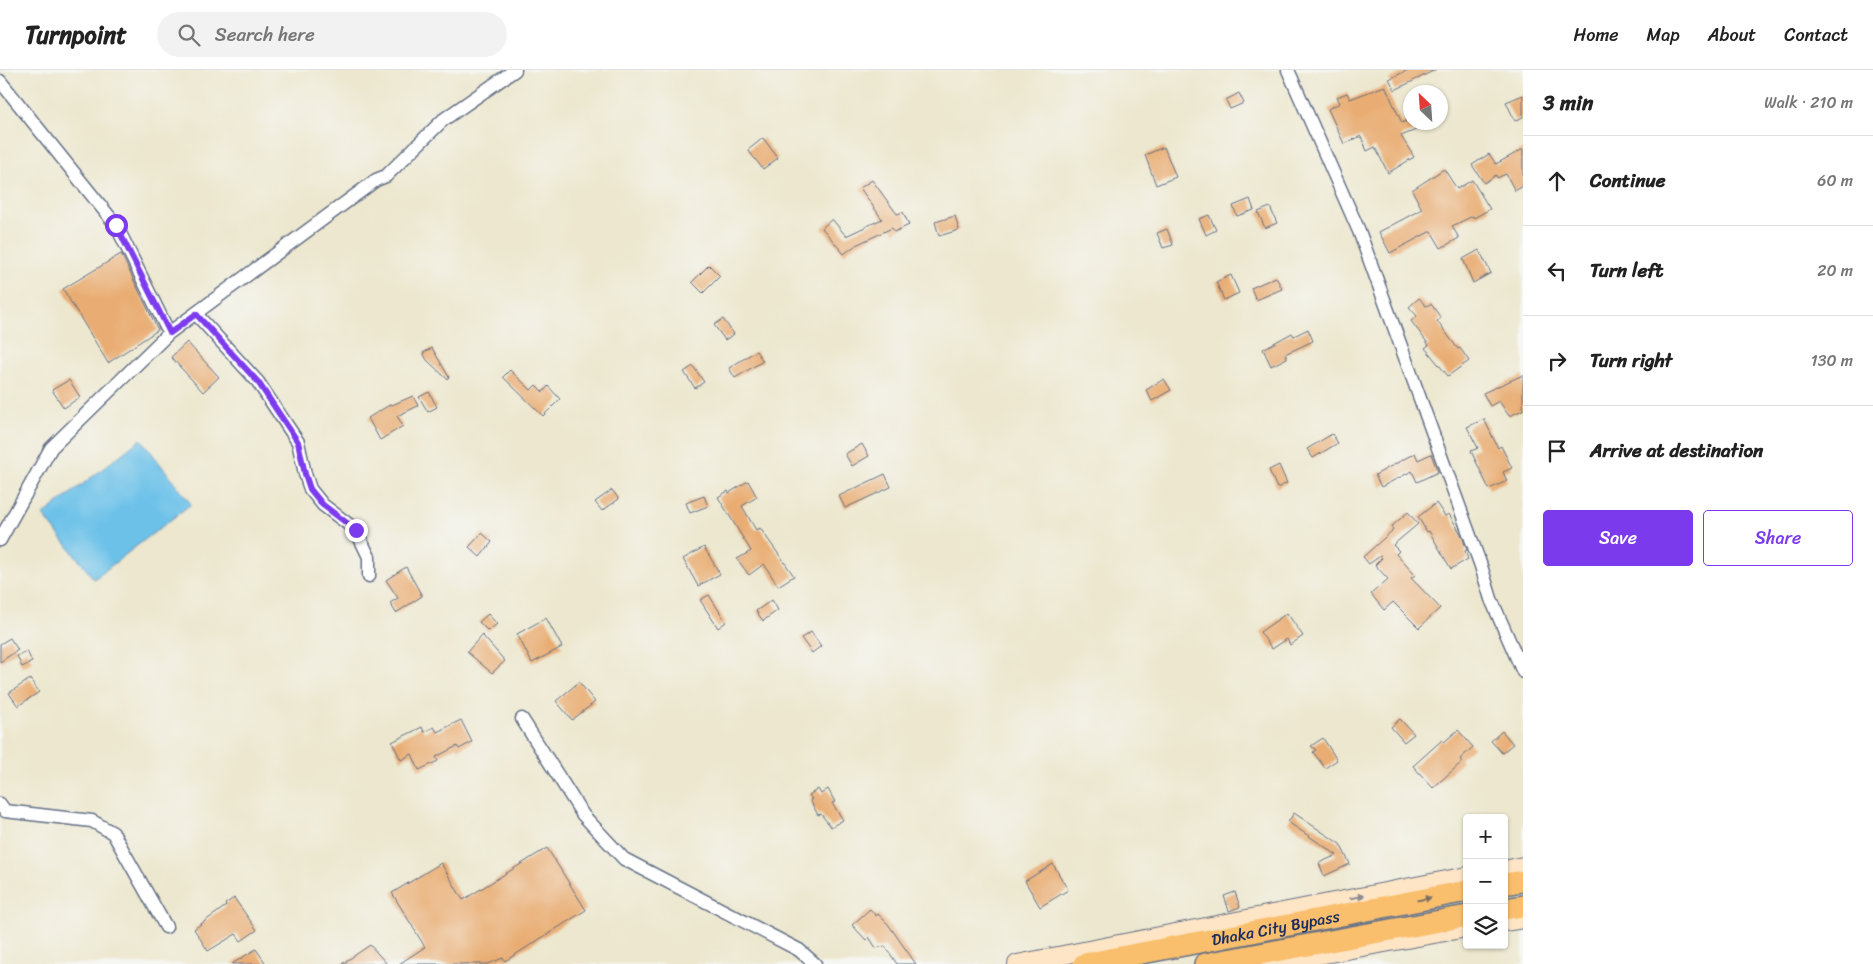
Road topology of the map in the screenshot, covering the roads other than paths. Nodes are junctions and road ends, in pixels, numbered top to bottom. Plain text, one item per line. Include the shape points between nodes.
1 (515, 70) edge
2 (1288, 70) edge
3 (0, 81) edge
4 (196, 314) junction
5 (170, 333) junction
6 (0, 540) edge
7 (369, 576) dead end
8 (1523, 672) edge
9 (522, 719) dead end
10 (0, 804) edge
11 (1523, 866) edge
12 (1508, 869) edge
13 (1463, 877) edge
14 (1523, 880) edge
15 (1508, 883) edge
16 (1463, 892) edge
17 (1523, 906) edge
18 (1508, 908) edge
19 (1463, 917) edge
20 (1523, 918) edge
21 (1508, 921) edge
22 (166, 928) dead end
23 (1463, 929) edge
24 (815, 964) edge
25 (1017, 964) edge
26 (1084, 964) edge
27 (1205, 964) edge
28 (1269, 964) edge

1 - 4 street via 443,120 386,176 376,180
2 - 8 street via 1359,231 1491,599
3 - 5 street via 116,225
4 - 5 street
4 - 7 street via 258,382 294,435 310,489 323,505 356,530 369,557
5 - 6 street via 50,448
9 - 24 street via 584,815 624,859 799,950
10 - 22 street via 5,812 92,821 113,833
11 - 12 main road
25 -> 13 main road
14 - 15 highway
26 -> 16 highway, Dhaka City Bypass
17 - 18 highway
19 - 27 highway, Dhaka City Bypass
20 - 21 main road
23 - 28 main road

